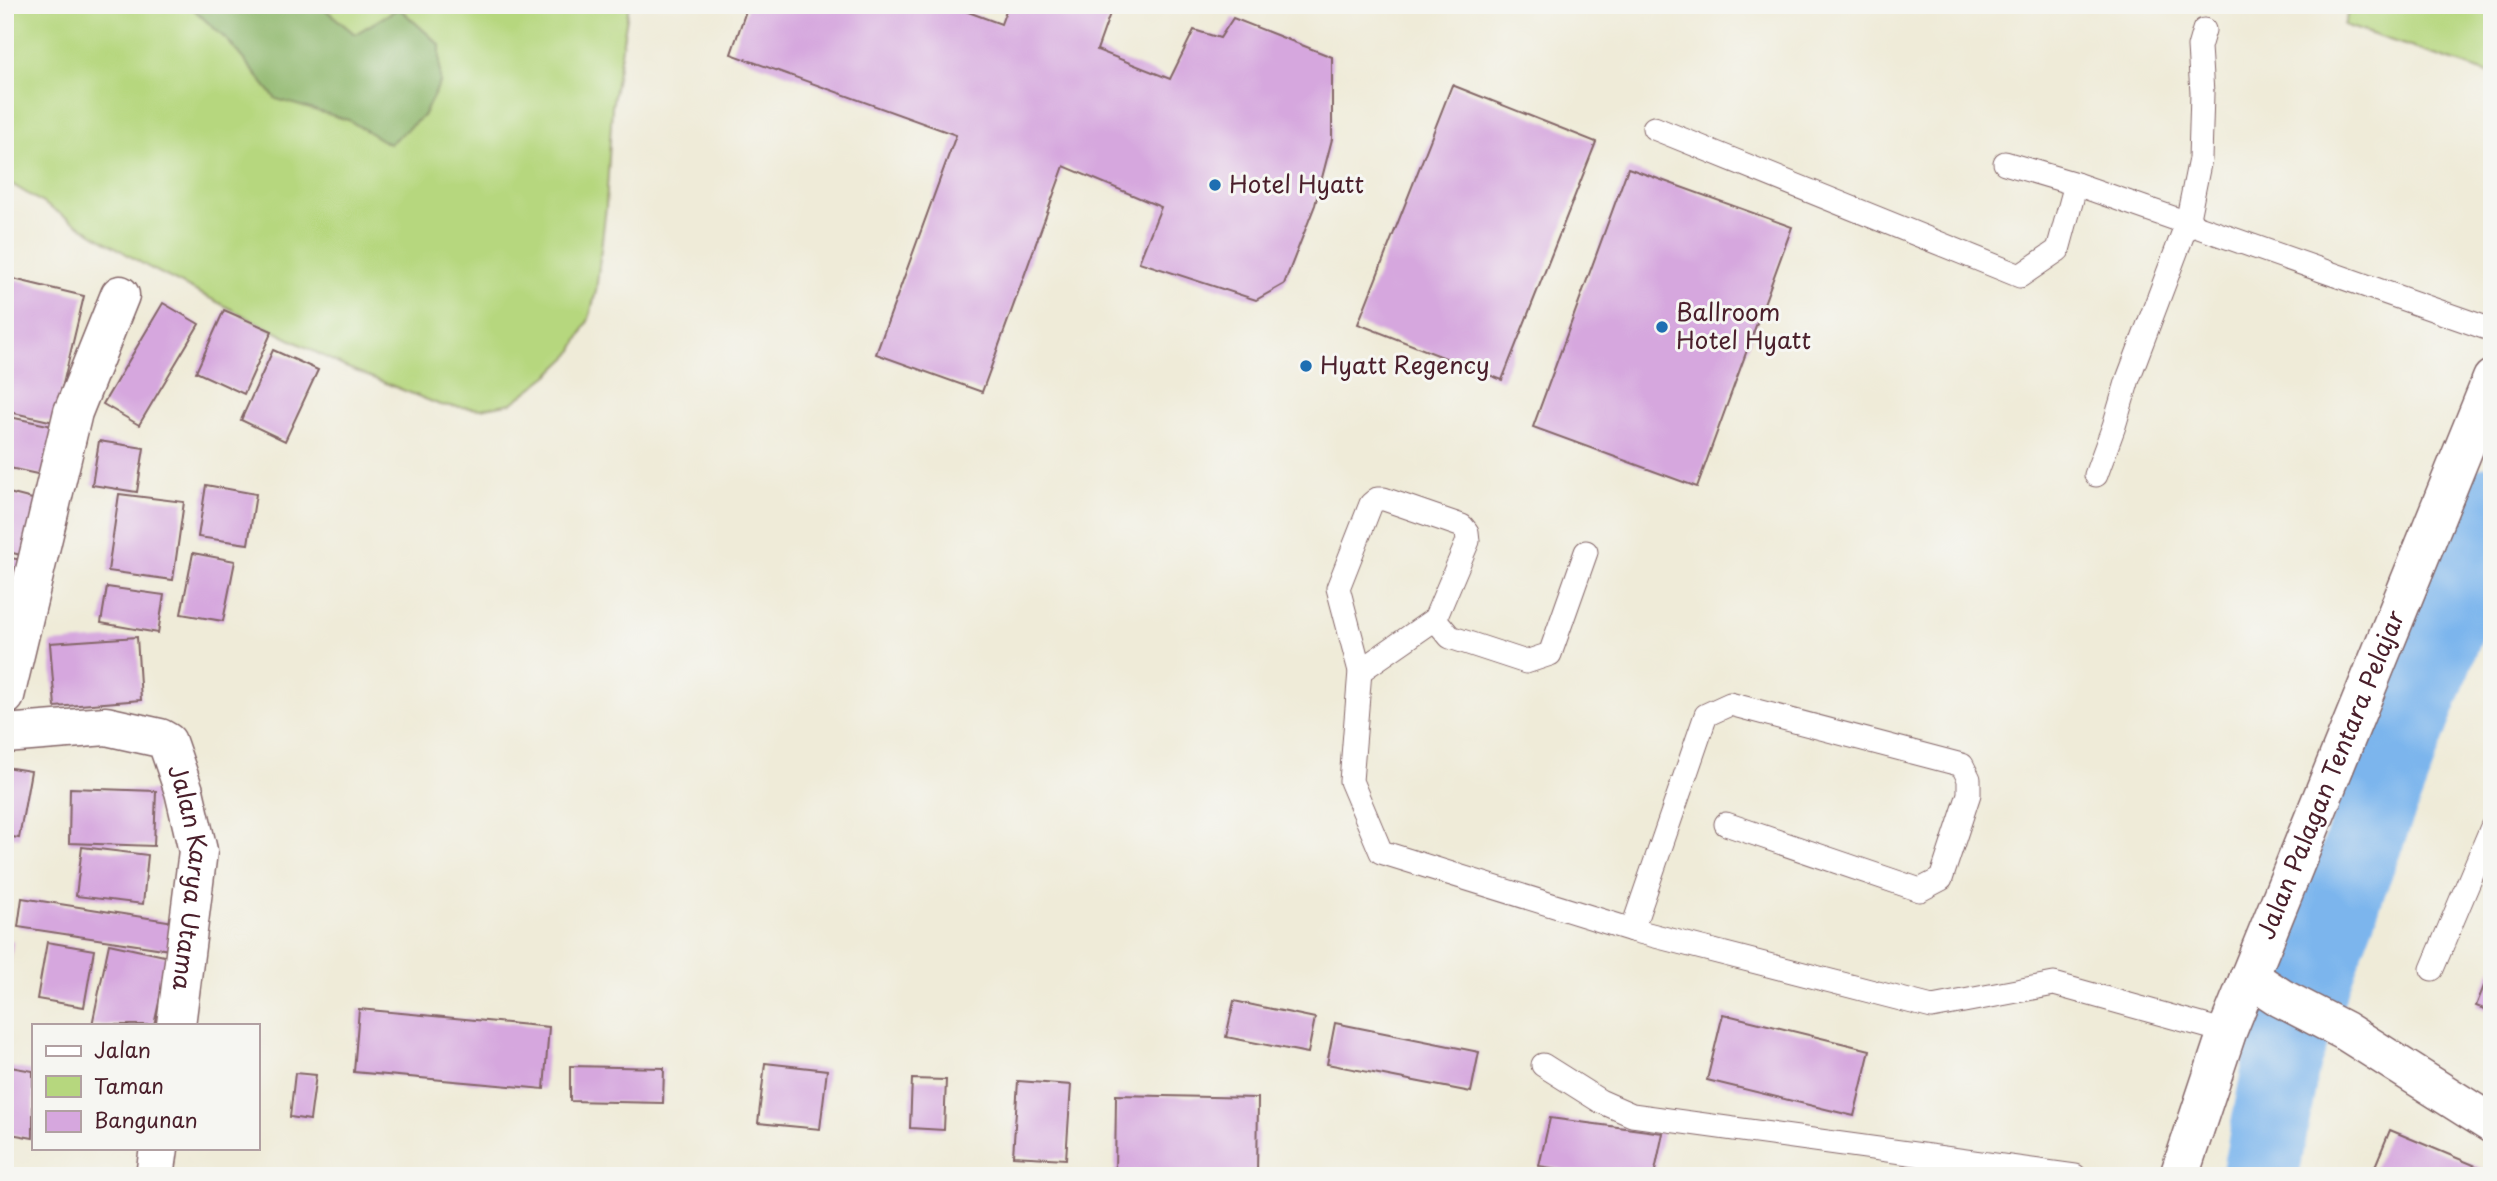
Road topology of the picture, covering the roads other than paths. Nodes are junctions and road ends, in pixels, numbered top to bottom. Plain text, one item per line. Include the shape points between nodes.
1 (2204, 30) dead end
2 (1654, 128) dead end
3 (2005, 163) dead end
4 (2076, 184) junction
5 (2188, 223) junction
6 (120, 296) dead end
7 (2492, 330) edge
8 (2492, 379) edge
9 (2096, 475) dead end
10 (1586, 552) dead end
11 (1435, 619) junction
12 (1360, 671) junction
13 (5, 696) edge
14 (5, 734) edge
15 (1726, 824) dead end
16 (2492, 827) edge
17 (1632, 930) junction
18 (2432, 969) dead end
19 (2249, 977) junction
20 (176, 1024) edge
21 (2227, 1032) junction
22 (1543, 1065) dead end
23 (2492, 1124) edge
24 (159, 1150) edge
25 (155, 1176) edge
26 (2075, 1176) edge
27 (2179, 1176) edge

1 - 5 lane via 2199,47 2200,159
2 - 4 lane via 2020,276 2058,250
3 - 4 lane
4 - 5 lane
5 - 7 lane
5 - 9 lane
6 - 13 street via 73,412
8 - 19 street, Jalan Palagan Tentara Pelajar
10 - 11 lane via 1550,654 1526,662 1450,638
11 - 12 lane
11 - 12 lane via 1468,541 1467,532 1462,526 1377,499 1371,503 1338,588
12 - 17 lane via 1351,781 1381,852
14 - 20 street, Jalan Karya Utama via 106,726 160,738 172,750 198,851
15 - 17 lane via 1920,890 1941,879 1969,794 1969,779 1962,765 1730,704 1706,715
16 - 18 lane
17 - 21 lane via 1932,1007 2054,984
19 - 21 street, Jalan Palagan Tentara Pelajar
19 - 23 street
21 - 27 street, Jalan Palagan Tentara Pelajar
22 - 26 lane via 1632,1115
24 - 25 street

